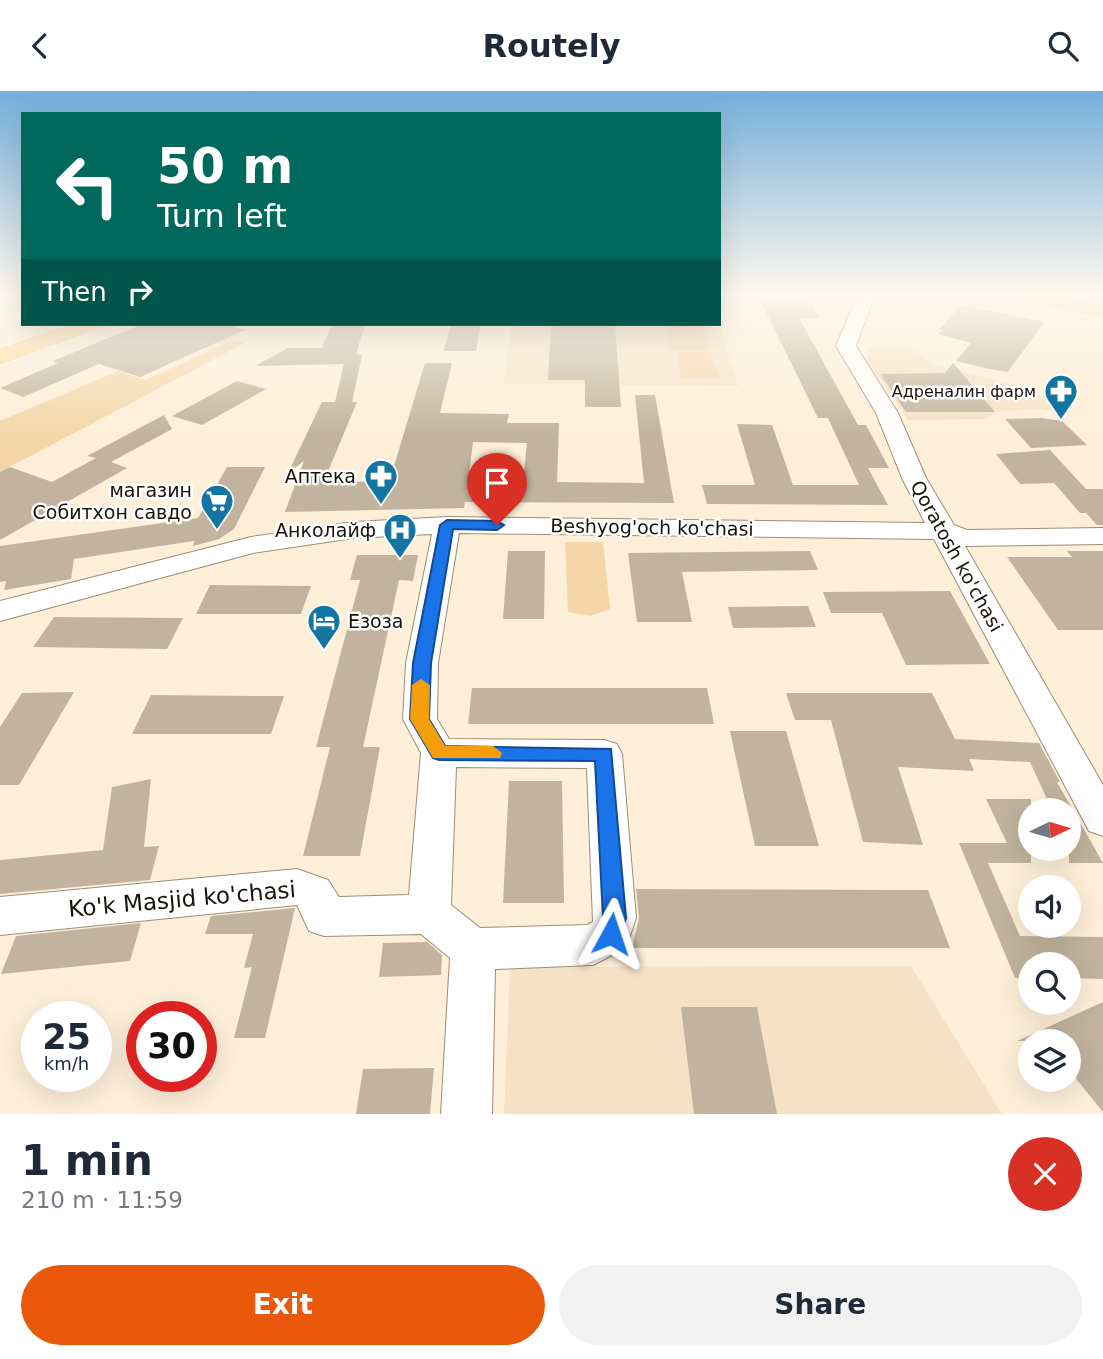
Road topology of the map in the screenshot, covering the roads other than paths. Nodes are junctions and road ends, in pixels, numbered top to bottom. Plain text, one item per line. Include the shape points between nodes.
1 (45, 341) edge
2 (848, 341) edge
3 (0, 357) edge
4 (447, 525) junction
5 (944, 531) junction
6 (1103, 535) edge
7 (0, 611) edge
8 (439, 753) junction
9 (1103, 820) edge
10 (429, 914) junction
11 (0, 916) edge
12 (473, 949) junction
13 (467, 1114) edge

1 - 3 main road
2 - 5 street, Qoratosh ko'chasi via 846,346 887,413 914,478
4 - 5 street, Beshyog'och ko'chasi
4 - 7 street, Beshyog'och ko'chasi via 305,535 251,545
4 - 8 street via 422,663 419,719
5 - 6 street, Beshyog'och ko'chasi via 964,538
5 - 9 street, Qoratosh ko'chasi
8 - 10 street
8 - 12 street via 604,754 615,918 611,934 593,945
10 - 11 street, Ko'k Masjid ko'chasi via 324,917 321,900 312,890 297,887
10 - 12 street
12 - 13 street

